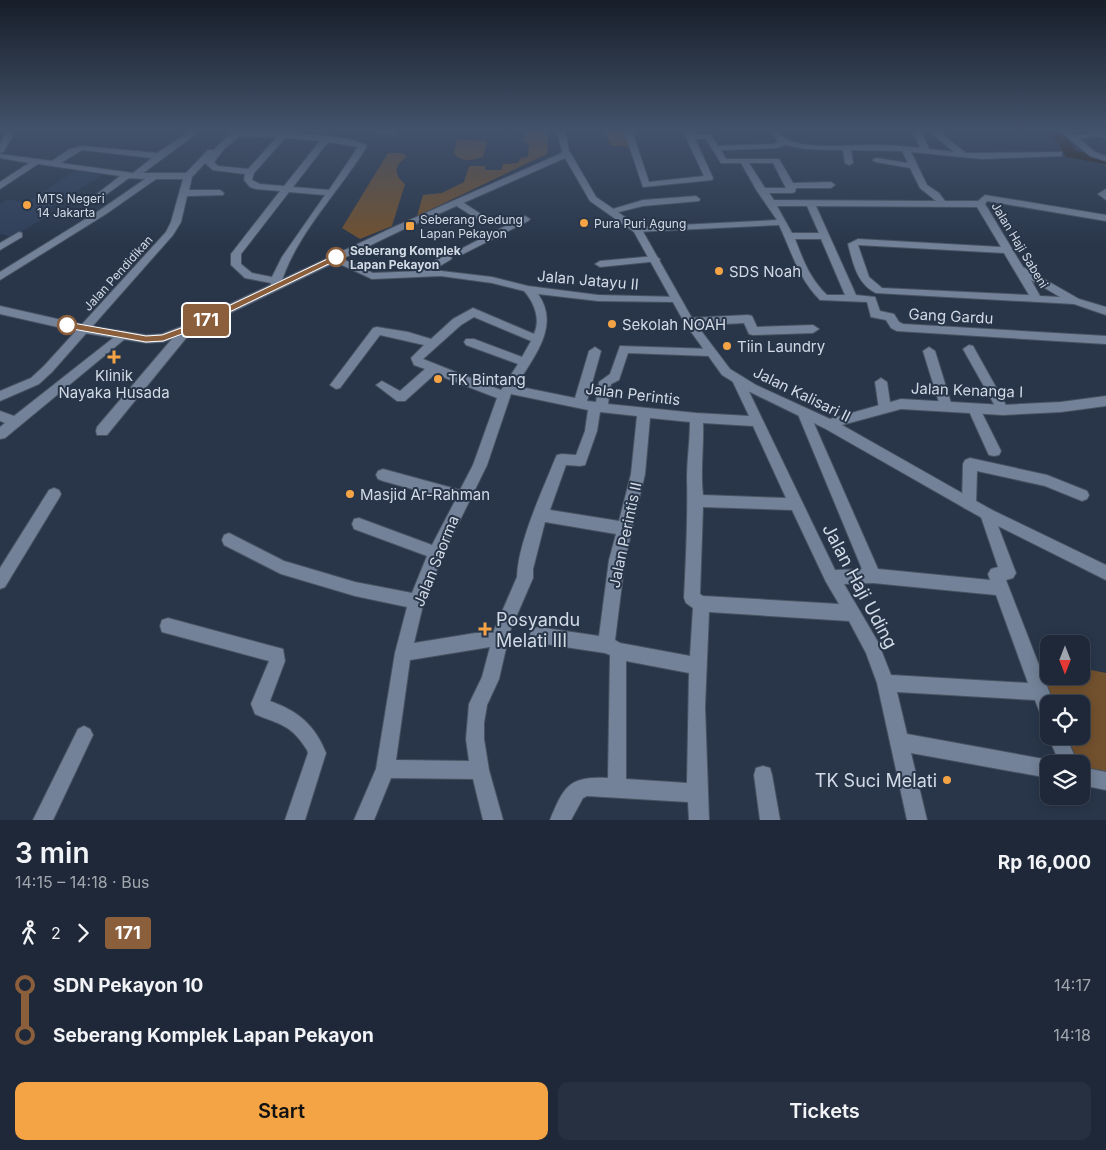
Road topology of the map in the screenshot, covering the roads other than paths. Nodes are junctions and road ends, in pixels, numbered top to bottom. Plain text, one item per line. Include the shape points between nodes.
1 (25, 169) edge
2 (91, 169) edge
3 (139, 169) edge
4 (194, 169) edge
5 (227, 169) edge
6 (253, 169) edge
7 (302, 169) edge
8 (347, 169) edge
9 (533, 169) edge
10 (575, 169) edge
11 (641, 169) edge
12 (705, 169) edge
13 (748, 169) edge
14 (780, 169) edge
15 (915, 169) edge
16 (250, 172) junction
17 (131, 175) junction
18 (188, 176) junction
19 (153, 177) junction
20 (831, 185) dead end
21 (0, 186) edge
22 (790, 186) junction
23 (286, 190) junction
24 (761, 191) junction
25 (1106, 192) edge
26 (184, 193) junction
27 (220, 193) dead end
28 (331, 194) junction
29 (100, 196) dead end
30 (1106, 198) edge
31 (696, 199) dead end
32 (458, 203) junction
33 (772, 203) junction
34 (810, 203) junction
35 (942, 203) junction
36 (980, 204) junction
37 (611, 211) junction
38 (1106, 218) edge
39 (525, 219) dead end
40 (488, 222) dead end
41 (782, 222) junction
42 (638, 230) junction
43 (19, 235) dead end
44 (788, 236) junction
45 (825, 236) junction
46 (0, 247) edge
47 (1008, 250) junction
48 (458, 253) dead end
49 (24, 256) dead end
50 (334, 258) junction
51 (447, 258) dead end
52 (655, 260) junction
53 (600, 264) dead end
54 (1020, 269) junction
55 (0, 271) edge
56 (425, 272) junction
57 (0, 278) edge
58 (275, 284) junction
59 (528, 290) junction
60 (675, 298) junction
61 (852, 298) junction
62 (1037, 299) junction
63 (1075, 301) junction
64 (0, 310) edge
65 (1106, 311) edge
66 (689, 322) junction
67 (84, 329) junction
68 (187, 329) junction
69 (813, 329) dead end
70 (122, 335) junction
71 (538, 339) junction
72 (1106, 340) edge
73 (470, 342) dead end
74 (434, 344) junction
75 (969, 349) dead end
76 (595, 350) dead end
77 (929, 351) dead end
78 (709, 352) junction
79 (524, 362) junction
80 (434, 368) junction
81 (738, 380) junction
82 (881, 382) dead end
83 (336, 385) dead end
84 (382, 385) dead end
85 (506, 392) junction
86 (0, 396) edge
87 (1106, 401) edge
88 (580, 404) junction
89 (946, 406) junction
90 (598, 407) junction
91 (885, 409) junction
92 (974, 409) junction
93 (1004, 410) junction
94 (803, 412) junction
95 (644, 413) junction
96 (0, 416) edge
97 (696, 418) junction
98 (15, 421) junction
99 (756, 421) junction
100 (829, 424) junction
101 (102, 431) dead end
102 (0, 434) edge
103 (994, 451) dead end
104 (383, 475) dead end
105 (54, 494) dead end
106 (1082, 495) dead end
107 (463, 497) junction
108 (696, 501) junction
109 (796, 504) junction
110 (969, 504) junction
111 (987, 514) junction
112 (542, 515) junction
113 (360, 524) dead end
114 (626, 529) junction
115 (229, 540) dead end
116 (436, 553) junction
117 (1106, 573) edge
118 (874, 576) junction
119 (831, 577) junction
120 (0, 582) edge
121 (1002, 588) junction
122 (416, 601) junction
123 (701, 604) junction
124 (854, 613) junction
125 (168, 626) dead end
126 (538, 635) dead end
127 (501, 637) junction
128 (613, 648) junction
129 (403, 652) junction
130 (697, 666) junction
131 (886, 682) junction
132 (1039, 692) junction
133 (1040, 695) edge
134 (84, 735) dead end
135 (898, 742) junction
136 (1040, 767) edge
137 (386, 769) junction
138 (480, 770) junction
139 (763, 775) dead end
140 (1090, 778) edge
141 (1106, 781) edge
142 (617, 788) junction
143 (697, 793) junction
144 (43, 820) edge
145 (295, 820) edge
146 (364, 820) edge
147 (493, 820) edge
148 (560, 820) edge
149 (699, 820) edge
150 (770, 820) edge
151 (917, 820) edge

1 - 21 street
2 - 17 street
3 - 17 street
4 - 18 street, Jalan Pendidikan
5 - 16 street
6 - 16 street
7 - 23 street
8 - 28 street
9 - 32 street
10 - 37 street, Jalan Kalisari II via 588,193 599,205
11 - 12 street via 646,185 709,178
13 - 24 street
14 - 22 street
15 - 35 street via 923,186
16 - 23 street via 248,180 253,185
17 - 19 street
17 - 29 street
18 - 19 street
18 - 26 street, Jalan Pendidikan
19 - 57 street
20 - 22 street
22 - 24 street via 791,190
23 - 28 street
23 - 58 street via 238,250 235,260 240,270 249,276
24 - 33 street
25 - 30 street via 1102,194
26 - 27 street
26 - 67 street, Jalan Pendidikan via 170,233
28 - 58 street via 288,256
31 - 37 street via 642,203
32 - 40 street
32 - 50 street
33 - 34 street, Jalan Haji Sabeni
33 - 41 street
34 - 35 street, Jalan Haji Sabeni
34 - 45 street
35 - 36 street, Jalan Haji Sabeni
36 - 38 street via 985,198
36 - 47 street, Jalan Haji Sabeni
37 - 42 street, Jalan Kalisari II
39 - 48 street
41 - 42 street
41 - 44 street
42 - 52 street, Jalan Kalisari II
43 - 46 street
44 - 45 street
44 - 61 street, Gang Gardu via 800,269 822,296
45 - 61 street
47 - 54 street, Jalan Haji Sabeni
47 - 62 street via 853,244 865,280 876,290
49 - 55 street
50 - 56 street, Jalan Jatayu II via 372,276
50 - 58 street
51 - 56 street
52 - 53 street
52 - 60 street, Jalan Kalisari II
54 - 62 street, Jalan Haji Sabeni
54 - 63 street
56 - 59 street, Jalan Jatayu II via 477,277
58 - 68 street
59 - 60 street, Jalan Jatayu II via 615,300
59 - 71 street, Jalan Saorma via 541,310 542,329
60 - 66 street, Jalan Kalisari II
61 - 72 street, Gang Gardu via 871,299 876,314 890,317 901,328
62 - 63 street
63 - 65 street
64 - 67 street
66 - 69 street via 748,319 753,331
66 - 78 street, Jalan Kalisari II
67 - 70 street
67 - 86 street, Jalan Pendidikan via 35,381
68 - 70 street via 153,339
68 - 101 street
70 - 98 street
71 - 74 street via 472,312
71 - 79 street, Jalan Saorma
73 - 79 street
74 - 80 street via 417,360
74 - 83 street via 377,330
75 - 93 street
76 - 88 street
77 - 89 street
78 - 81 street, Jalan Kalisari II via 726,372
78 - 90 street via 624,349 615,377 605,382
79 - 85 street, Jalan Saorma
80 - 84 street via 401,398
80 - 85 street, Jalan Perintis
81 - 94 street, Jalan Kalisari II
81 - 99 street, Jalan Haji Uding
82 - 91 street
85 - 88 street, Jalan Perintis
85 - 107 street, Jalan Saorma via 480,465
87 - 93 street, Jalan Kenanga I
88 - 90 street, Jalan Perintis
89 - 91 street, Jalan Kenanga I via 915,404
89 - 92 street, Jalan Kenanga I
90 - 95 street, Jalan Perintis
90 - 112 street via 580,461 562,459
91 - 100 street, Jalan Kenanga I
92 - 93 street, Jalan Kenanga I
92 - 103 street
94 - 100 street, Jalan Kalisari II
94 - 118 street
95 - 97 street, Jalan Perintis
95 - 114 street, Jalan Perintis II via 638,474
96 - 98 street
97 - 99 street, Jalan Perintis
97 - 108 street
98 - 102 street
99 - 109 street, Jalan Haji Uding
100 - 110 street, Jalan Kalisari II
104 - 107 street
105 - 120 street
106 - 110 street via 1047,481 970,464
107 - 116 street, Jalan Saorma
108 - 109 street
108 - 123 street via 691,596
109 - 119 street, Jalan Haji Uding
110 - 111 street, Jalan Kalisari II
111 - 117 street, Jalan Kalisari II
111 - 121 street via 1008,573 996,574
112 - 114 street
112 - 127 street via 525,578
113 - 116 street
114 - 128 street, Jalan Perintis II via 614,579
115 - 122 street via 282,567 355,589
116 - 122 street, Jalan Saorma
118 - 119 street
118 - 121 street
119 - 124 street, Jalan Haji Uding
121 - 132 street
122 - 129 street, Jalan Saorma
123 - 124 street
123 - 130 street
124 - 131 street, Jalan Haji Uding
125 - 145 street via 277,655 261,708 274,710 302,727 317,750
126 - 128 street
127 - 129 street
127 - 138 street via 490,679 478,704 475,739
128 - 130 street
128 - 142 street, Jalan Perintis II
129 - 137 street, Jalan Saorma
130 - 143 street
131 - 132 street
131 - 135 street, Jalan Haji Uding
132 - 133 street
134 - 144 street
135 - 136 street
135 - 151 street, Jalan Haji Uding
137 - 138 street
137 - 146 street, Jalan Saorma
138 - 147 street
139 - 150 street
140 - 141 street
142 - 143 street
142 - 148 street via 580,787
143 - 149 street

